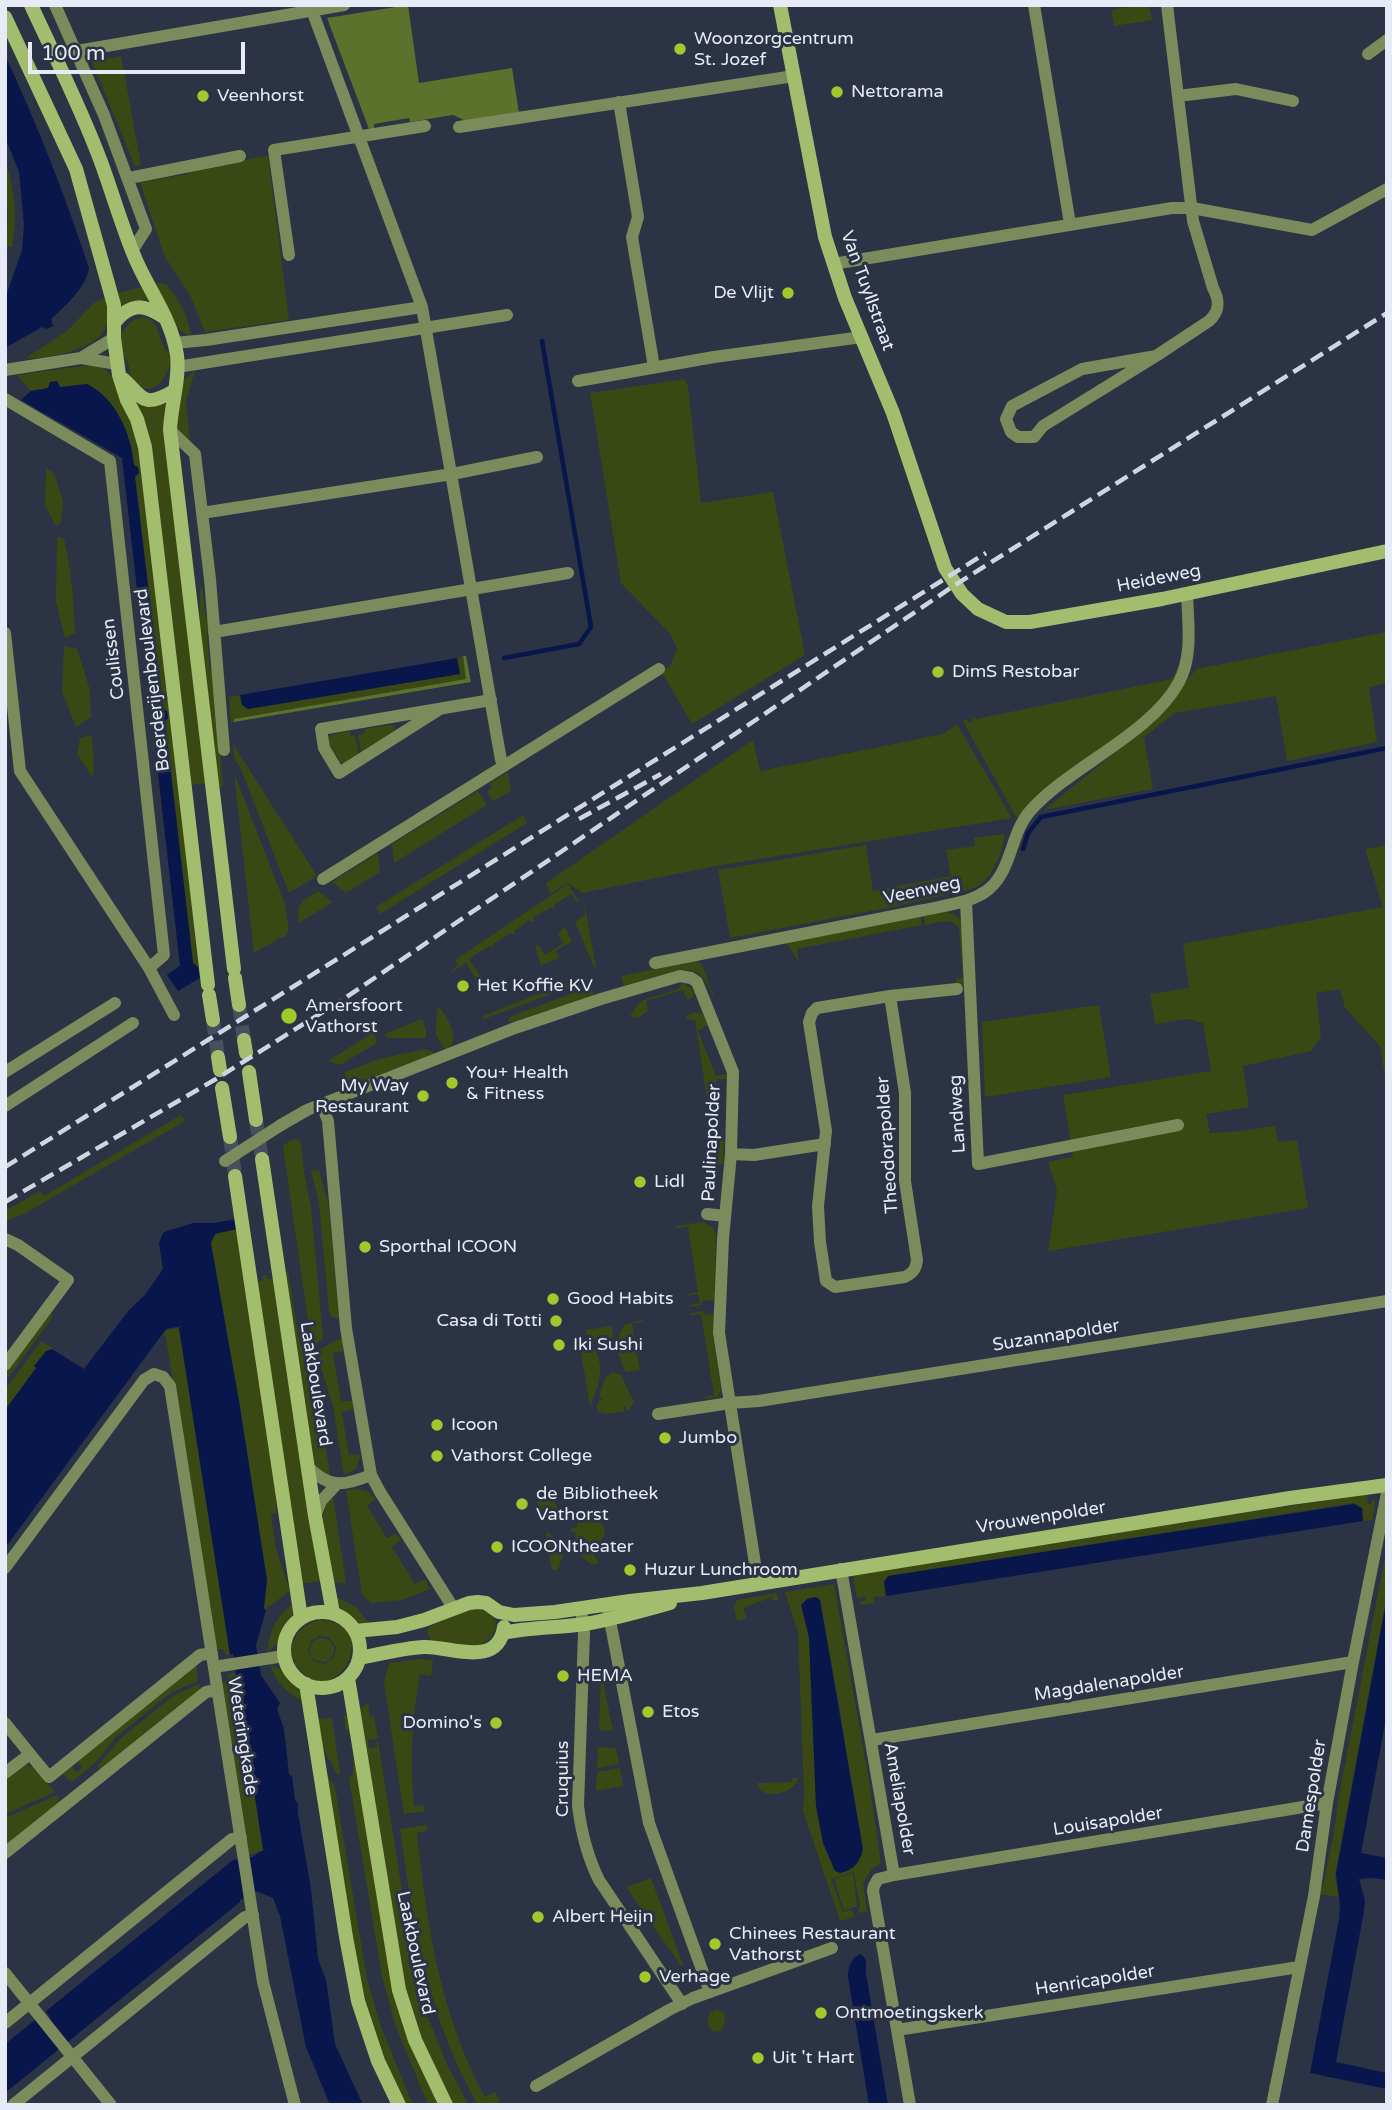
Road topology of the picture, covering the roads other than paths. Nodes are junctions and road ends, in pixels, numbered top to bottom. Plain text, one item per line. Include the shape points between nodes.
1 (31, 5) edge
2 (55, 5) edge
3 (344, 5) edge
4 (780, 5) edge
5 (1034, 5) edge
6 (1167, 5) edge
7 (311, 8) edge
8 (5, 17) edge
9 (1387, 40) edge
10 (76, 51) junction
11 (1368, 54) dead end
12 (794, 76) junction
13 (1178, 96) junction
14 (1293, 101) dead end
15 (618, 102) junction
16 (425, 125) dead end
17 (459, 127) dead end
18 (358, 136) junction
19 (240, 156) dead end
20 (129, 178) junction
21 (1387, 189) edge
22 (1192, 208) junction
23 (1070, 224) junction
24 (132, 251) junction
25 (289, 254) dead end
26 (834, 264) junction
27 (422, 307) junction
28 (507, 315) dead end
29 (166, 319) junction
30 (114, 323) junction
31 (426, 328) junction
32 (862, 337) junction
33 (114, 338) junction
34 (174, 343) junction
35 (1156, 356) junction
36 (81, 358) junction
37 (177, 367) junction
38 (654, 368) junction
39 (5, 370) edge
40 (118, 370) junction
41 (578, 381) dead end
42 (174, 391) junction
43 (5, 399) edge
44 (170, 430) junction
45 (537, 457) dead end
46 (452, 474) junction
47 (202, 513) junction
48 (1387, 551) edge
49 (568, 573) dead end
50 (952, 581) joint
51 (472, 588) junction
52 (1187, 594) junction
53 (215, 632) junction
54 (5, 633) edge
55 (659, 669) dead end
56 (491, 700) junction
57 (440, 709) junction
58 (224, 750) dead end
59 (505, 764) junction
60 (323, 879) dead end
61 (966, 901) junction
62 (655, 962) dead end
63 (149, 968) junction
64 (957, 989) dead end
65 (890, 996) junction
66 (115, 1003) dead end
67 (239, 1005) tunnel mouth
68 (174, 1015) dead end
69 (213, 1020) tunnel mouth
70 (133, 1023) dead end
71 (5, 1072) edge
72 (249, 1072) dead end
73 (222, 1088) dead end
74 (322, 1105) junction
75 (5, 1106) edge
76 (256, 1120) tunnel mouth
77 (1178, 1125) dead end
78 (230, 1137) tunnel mouth
79 (825, 1144) junction
80 (731, 1154) junction
81 (262, 1159) tunnel mouth
82 (225, 1161) dead end
83 (235, 1176) tunnel mouth
84 (708, 1214) dead end
85 (725, 1216) junction
86 (5, 1239) edge
87 (1387, 1301) edge
88 (5, 1365) edge
89 (730, 1403) junction
90 (658, 1414) dead end
91 (307, 1466) junction
92 (371, 1475) junction
93 (336, 1485) junction
94 (1387, 1485) edge
95 (1387, 1493) edge
96 (315, 1516) junction
97 (5, 1568) edge
98 (841, 1569) junction
99 (758, 1583) junction
100 (454, 1609) junction
101 (581, 1609) junction
102 (499, 1612) junction
103 (608, 1612) junction
104 (333, 1613) junction
105 (302, 1618) junction
106 (424, 1620) junction
107 (583, 1624) junction
108 (355, 1631) junction
109 (503, 1633) junction
110 (426, 1647) junction
111 (212, 1653) junction
112 (284, 1656) junction
113 (359, 1658) junction
114 (1353, 1662) junction
115 (214, 1667) junction
116 (348, 1678) junction
117 (306, 1684) junction
118 (218, 1690) junction
119 (5, 1723) edge
120 (872, 1740) junction
121 (30, 1754) junction
122 (5, 1773) edge
123 (1327, 1804) junction
124 (241, 1838) junction
125 (5, 1853) edge
126 (894, 1875) junction
127 (253, 1915) junction
128 (832, 1948) dead end
129 (1299, 1967) junction
130 (5, 1973) edge
131 (710, 1992) junction
132 (30, 2003) junction
133 (682, 2004) junction
134 (5, 2023) edge
135 (897, 2030) junction
136 (73, 2056) junction
137 (536, 2085) dead end
138 (13, 2105) edge
139 (111, 2105) edge
140 (295, 2105) edge
141 (399, 2105) edge
142 (446, 2105) edge
143 (910, 2105) edge
144 (1272, 2105) edge

1 - 24 main road via 80,109
2 - 10 street
3 - 7 street
4 - 12 main road, Van Tuyllstraat
5 - 23 street
6 - 13 street
7 - 10 street
7 - 18 street
8 - 30 main road, Boerderijenboulevard via 76,169 111,291
9 - 11 street
10 - 20 street
12 - 15 street
12 - 26 main road, Van Tuyllstraat
13 - 14 street via 1236,89
13 - 22 street
15 - 17 street
15 - 38 street via 638,217 632,237
16 - 18 street
18 - 25 street via 274,150
18 - 27 street
19 - 20 street
20 - 24 street via 146,229
21 - 22 street via 1312,230
22 - 23 street
22 - 35 street via 1219,307 1209,321
23 - 26 street
24 - 29 main road
26 - 32 main road, Van Tuyllstraat
27 - 31 street
27 - 34 street
28 - 31 street
29 - 30 main road via 141,307 127,310
29 - 34 main road
30 - 33 main road, Boerderijenboulevard
31 - 37 street
31 - 46 street
32 - 38 street
32 - 50 main road, Van Tuyllstraat
33 - 36 street
33 - 40 main road, Boerderijenboulevard
34 - 37 main road
35 - 35 street via 1082,369 1012,406 1007,426 1018,437 1034,437 1043,426
36 - 39 street
36 - 40 street
37 - 42 main road
38 - 41 street
40 - 42 main road via 146,399 156,400
40 - 69 main road, Boerderijenboulevard via 145,447
42 - 44 main road
43 - 63 street, Coulissen via 110,461 164,955
44 - 47 street via 195,454
44 - 67 main road
45 - 46 street
46 - 47 street
46 - 51 street
47 - 53 street
48 - 52 main road, Heideweg
49 - 51 street
50 - 52 main road, Heideweg via 978,609 1013,623
51 - 53 street
51 - 56 street
52 - 61 street, Veenweg via 1188,657 1171,694 1147,720 1032,809 1021,824 1002,874 987,891
53 - 58 street
54 - 63 street via 20,771
55 - 59 street
56 - 57 street
56 - 59 street
57 - 57 street via 321,729 324,748 339,774
59 - 60 street
61 - 62 street, Veenweg
61 - 77 street, Landweg via 978,1164
63 - 68 street
64 - 65 street, Theodorapolder
65 - 79 street, Theodorapolder via 817,1008 810,1017
65 - 79 street, Theodorapolder via 905,1093 905,1181 917,1260 909,1275 839,1287 826,1281 818,1206
66 - 71 street
70 - 75 street
72 - 76 main road
73 - 78 main road
74 - 80 street, Paulinapolder via 515,1028 687,976 701,988 733,1069
74 - 82 street, bridge
74 - 92 street via 328,1121 346,1328
79 - 80 street
80 - 85 street, Paulinapolder
81 - 91 main road, Laakboulevard
83 - 105 main road
84 - 85 street
85 - 89 street, Paulinapolder via 719,1333
86 - 88 street via 68,1280
87 - 89 street, Suzannapolder
89 - 90 street, Suzannapolder
89 - 99 street, Paulinapolder
91 - 93 street
91 - 96 main road, Laakboulevard
92 - 93 street
92 - 100 street
93 - 96 street
94 - 98 main road, Vrouwenpolder
95 - 114 street, Damespolder
96 - 104 main road, Laakboulevard
97 - 111 street, Weteringkade via 144,1380 159,1374 170,1386
98 - 99 main road, Vrouwenpolder
98 - 120 street, Ameliapolder
99 - 103 main road, Vrouwenpolder via 702,1593 631,1615
100 - 102 main road, Vrouwenpolder via 478,1602
100 - 106 main road, Vrouwenpolder
101 - 102 main road, Vrouwenpolder via 514,1615
101 - 103 main road, Vrouwenpolder
101 - 107 street, Cruquius
102 - 109 main road
103 - 107 main road, Vrouwenpolder
103 - 131 street via 649,1823
104 - 105 main road via 314,1612
104 - 108 main road
105 - 112 main road via 286,1636
106 - 108 main road, Vrouwenpolder
106 - 110 main road
107 - 109 main road, Vrouwenpolder
107 - 133 street, Cruquius via 579,1819 599,1880
108 - 113 main road
109 - 110 main road, Vrouwenpolder via 492,1646 474,1654
110 - 113 main road, Vrouwenpolder
111 - 115 street, Weteringkade
111 - 121 street via 200,1655 48,1777
112 - 115 street
112 - 117 main road via 294,1675
113 - 116 main road
114 - 120 street, Magdalenapolder
114 - 123 street, Damespolder
115 - 118 street, Weteringkade
116 - 117 main road via 331,1687
116 - 142 main road, Laakboulevard via 400,1990 415,2040
117 - 141 main road via 358,2001 377,2061
118 - 124 street, Weteringkade
118 - 125 street via 206,1692
119 - 121 street
120 - 126 street, Ameliapolder
121 - 122 street
123 - 126 street, Louisapolder
123 - 129 street, Damespolder
124 - 127 street, Weteringkade
124 - 132 street via 232,1839
126 - 135 street, Ameliapolder via 878,1879 873,1891
127 - 136 street
127 - 140 street, Weteringkade via 263,1982
128 - 131 street
129 - 135 street, Henricapolder
129 - 144 street, Damespolder
130 - 132 street
131 - 133 street
132 - 134 street
132 - 136 street
133 - 137 street
135 - 143 street, Ameliapolder
136 - 138 street
136 - 139 street

